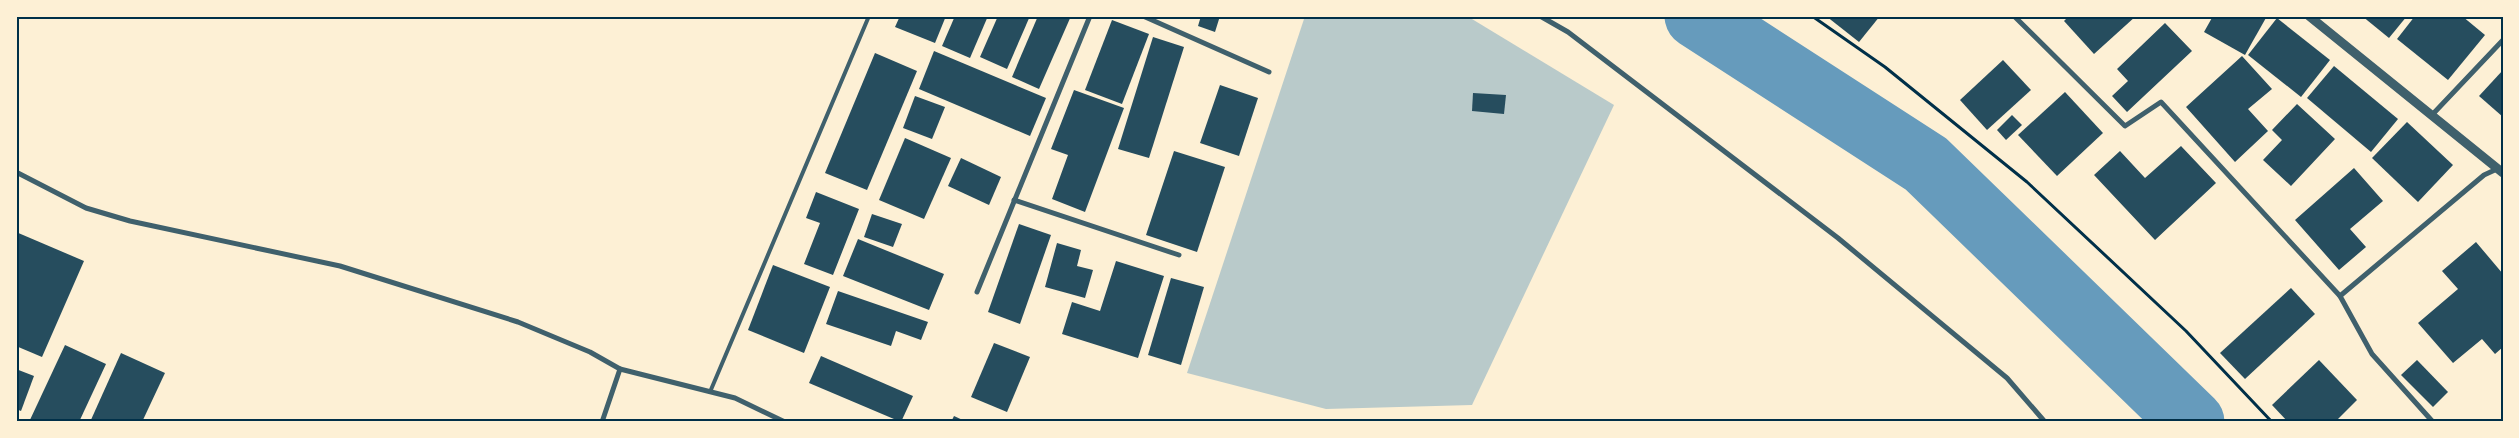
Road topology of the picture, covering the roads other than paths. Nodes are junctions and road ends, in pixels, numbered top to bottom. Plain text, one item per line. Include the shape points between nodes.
1 (869, 16) edge
2 (1090, 16) edge
3 (1143, 16) edge
4 (1540, 16) edge
5 (2014, 16) edge
6 (2309, 16) edge
7 (2503, 40) edge
8 (1268, 72) dead end
9 (2431, 116) junction
10 (2500, 171) edge
11 (16, 172) edge
12 (1014, 200) junction
13 (1179, 255) dead end
14 (977, 292) dead end
15 (2340, 296) junction
16 (620, 369) junction
17 (710, 392) junction
18 (602, 422) edge
19 (785, 422) edge
20 (2045, 422) edge
21 (2434, 422) edge

1 - 17 lane
2 - 12 street
3 - 8 street
4 - 20 street via 1568,32 1838,238 2007,378
5 - 15 street via 2125,126 2161,102
6 - 9 street
7 - 9 street
9 - 10 street
10 - 15 street via 2484,175
11 - 16 street via 86,208 112,216 340,266 518,322 590,352
12 - 13 street
12 - 14 street
15 - 21 street via 2372,354
16 - 17 street
16 - 18 street
17 - 19 street via 735,398

